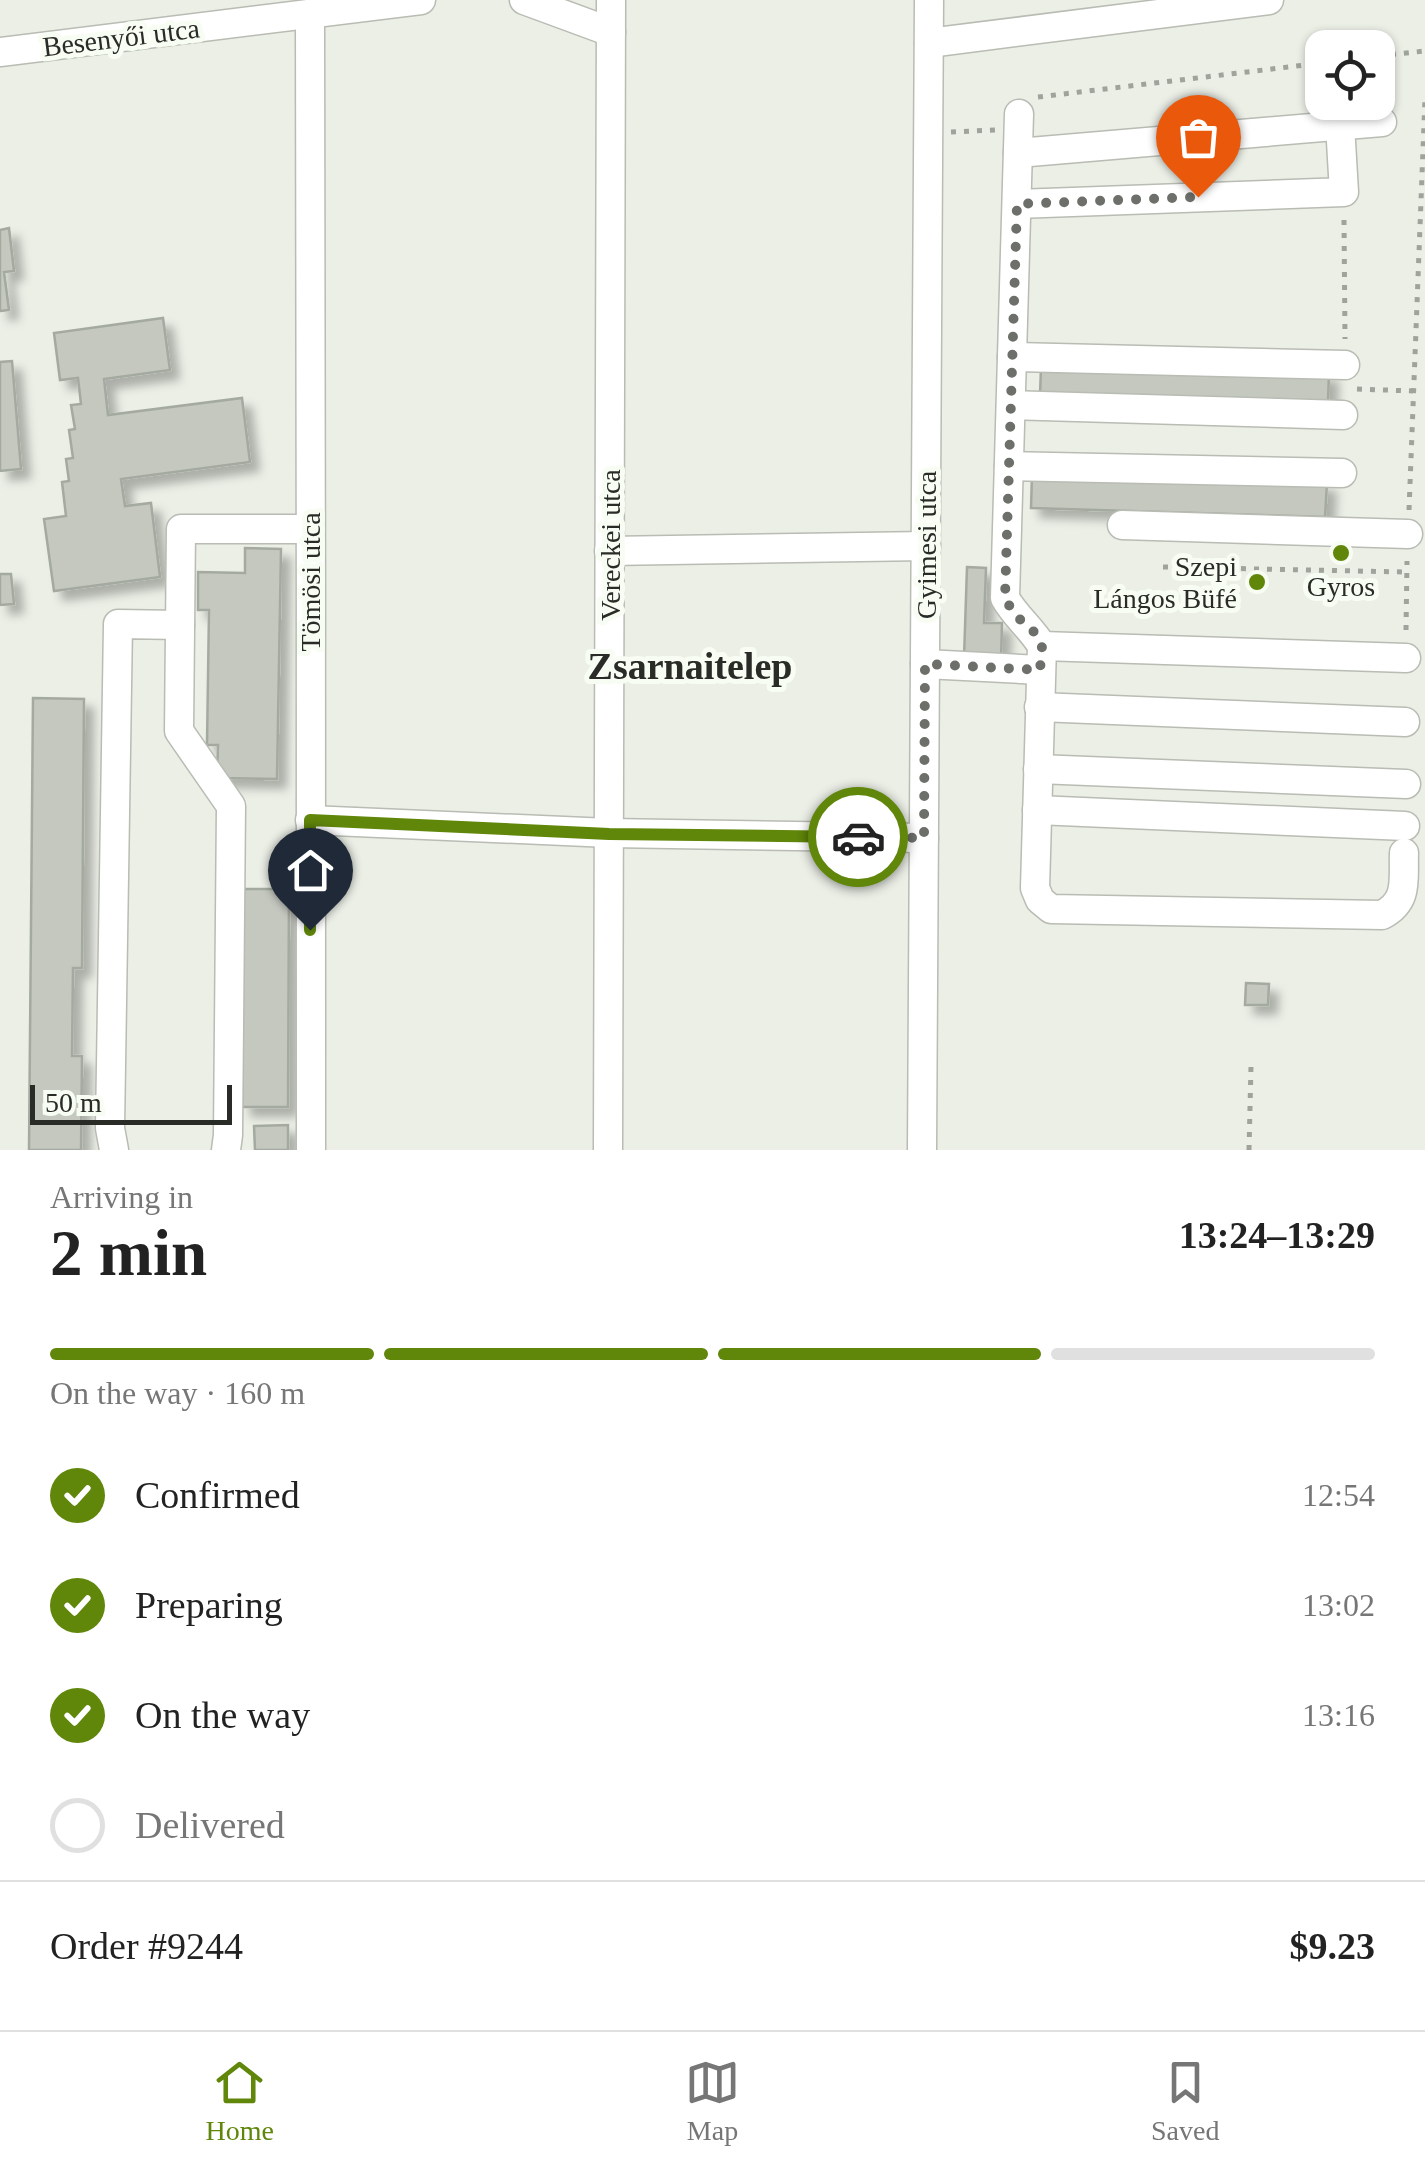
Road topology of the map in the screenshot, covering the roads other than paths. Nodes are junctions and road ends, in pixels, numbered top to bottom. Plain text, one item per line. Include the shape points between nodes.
1 (421, 0) edge
2 (524, 0) edge
3 (611, 0) edge
4 (930, 0) edge
5 (1269, 0) edge
6 (310, 14) junction
7 (611, 32) junction
8 (929, 44) junction
9 (0, 52) edge
10 (1382, 122) dead end
11 (1340, 126) junction
12 (1017, 204) junction
13 (1012, 358) junction
14 (1011, 405) junction
15 (1009, 466) junction
16 (1342, 473) dead end
17 (1122, 525) dead end
18 (310, 528) junction
19 (1408, 534) road end
20 (926, 546) junction
21 (610, 552) junction
22 (180, 626) junction
23 (1041, 658) junction
24 (1406, 658) road end
25 (925, 664) junction
26 (1039, 707) junction
27 (1405, 722) dead end
28 (1038, 769) junction
29 (1406, 784) dead end
30 (1037, 810) junction
31 (310, 820) junction
32 (609, 834) junction
33 (924, 838) junction
34 (114, 1150) edge
35 (226, 1150) edge
36 (310, 1150) edge
37 (608, 1150) edge
38 (922, 1150) edge

1 - 6 street, Besenyői utca
2 - 7 street
3 - 7 street, Vereckei utca
4 - 8 street, Gyimesi utca
5 - 8 street
6 - 9 street, Besenyői utca
6 - 18 street, Tömösi utca
7 - 21 street, Vereckei utca
8 - 20 street, Gyimesi utca
10 - 11 street
11 - 12 street via 1344,192
11 - 12 street via 1018,132
12 - 13 street
13 - 14 street
13 - 14 street via 1344,390
14 - 15 street
15 - 16 street
15 - 23 street via 1005,598 1034,632
17 - 19 street
18 - 22 street via 182,529
18 - 31 street, Tömösi utca
20 - 21 street
20 - 25 street, Gyimesi utca
21 - 32 street, Vereckei utca
22 - 34 street via 118,624
22 - 35 street via 179,730 231,806
23 - 24 street
23 - 25 street
23 - 26 street
25 - 33 street, Gyimesi utca
26 - 27 street
26 - 28 street
28 - 29 street
28 - 30 street
30 - 30 street via 1035,888 1051,910 1382,915 1403,897 1404,840
31 - 32 street
31 - 36 street, Tömösi utca
32 - 33 street
32 - 37 street, Vereckei utca
33 - 38 street, Gyimesi utca

